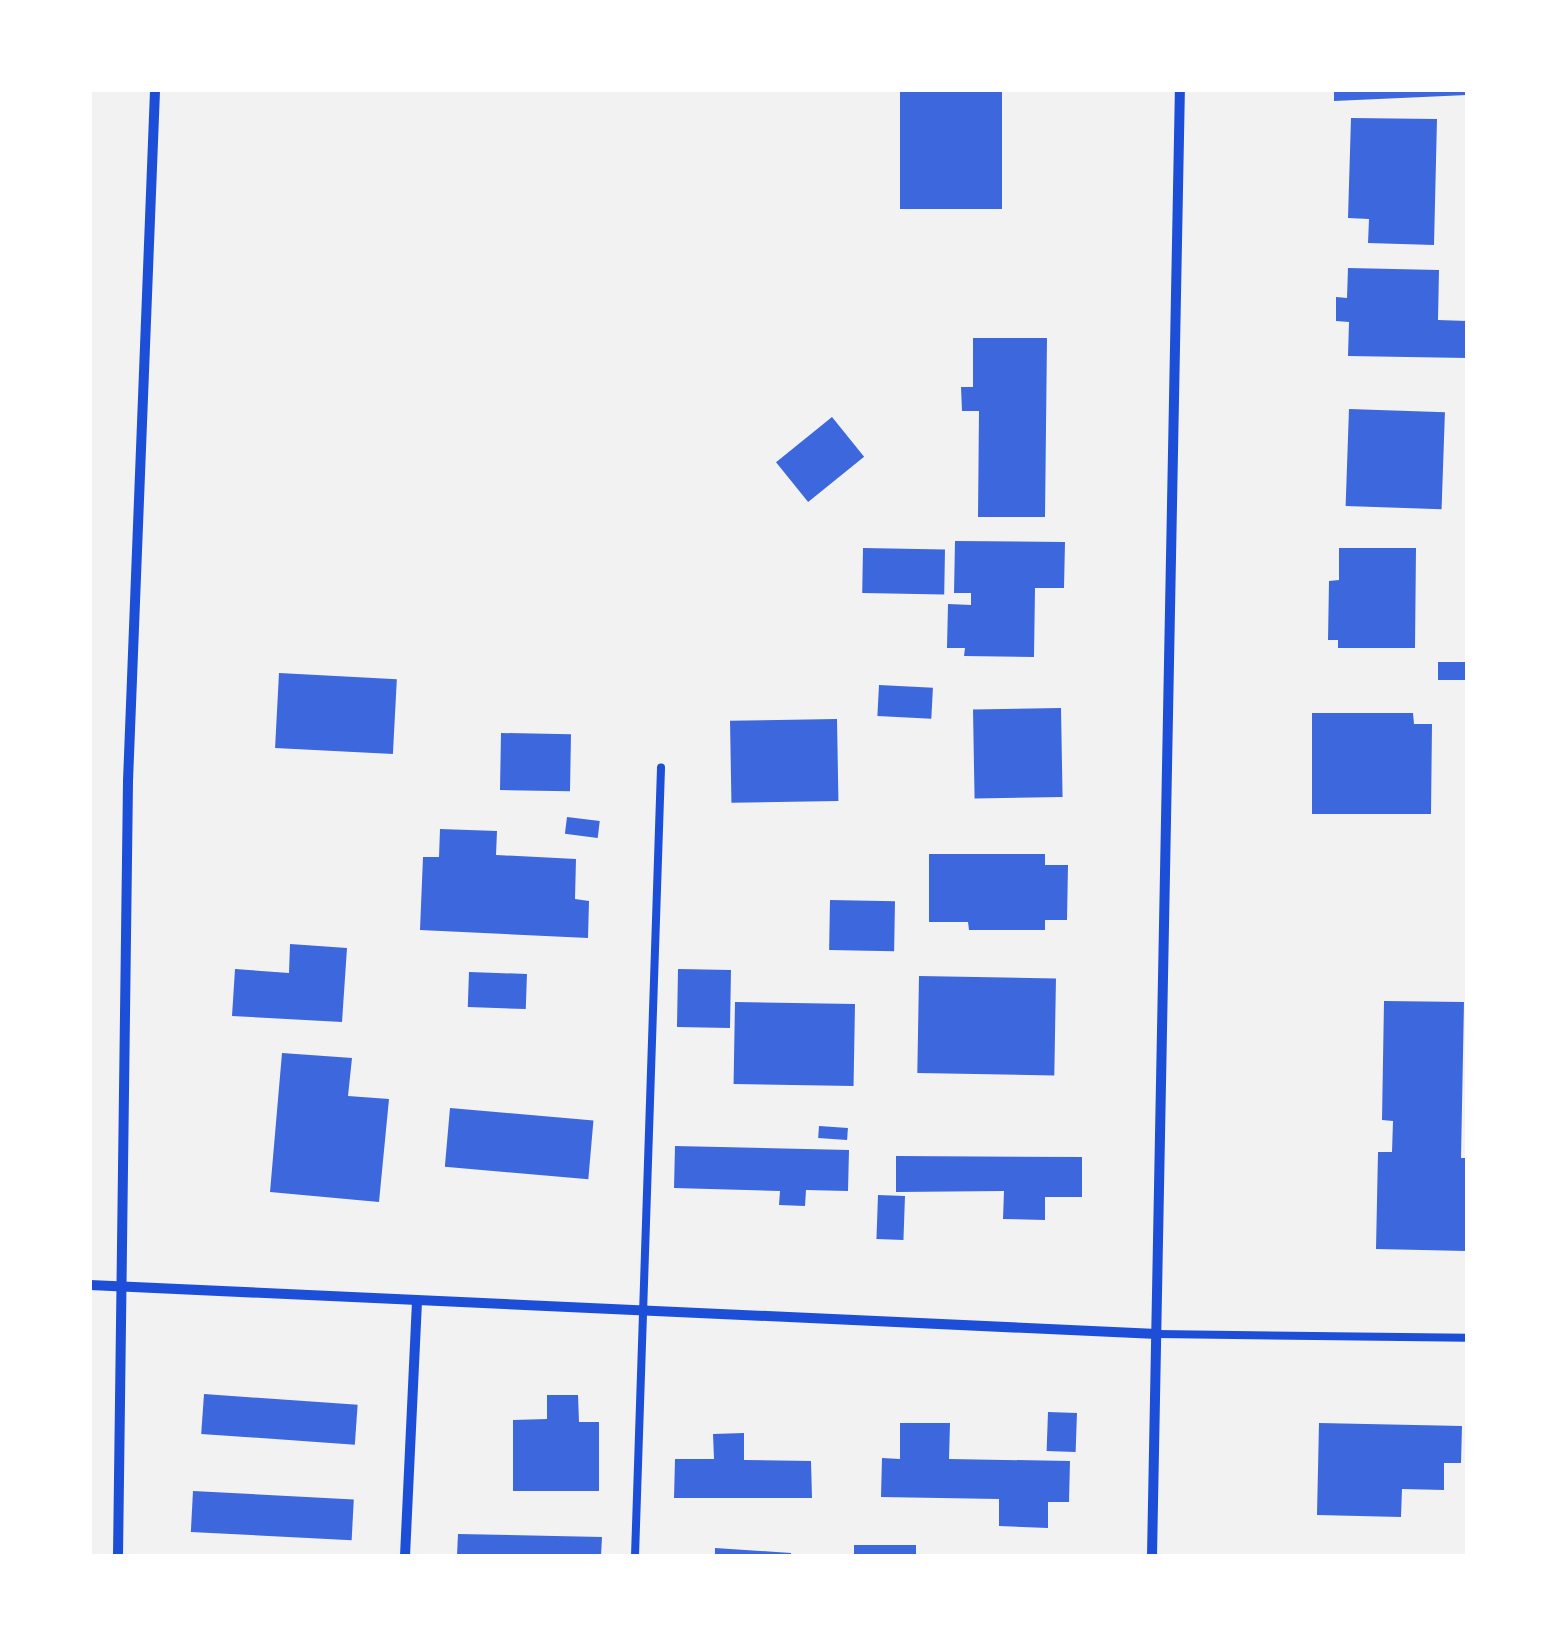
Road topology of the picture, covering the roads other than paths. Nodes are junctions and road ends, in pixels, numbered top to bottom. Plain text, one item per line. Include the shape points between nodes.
1 (155, 90) edge
2 (1180, 90) edge
3 (661, 767) dead end
4 (90, 1286) edge
5 (123, 1287) junction
6 (417, 1300) junction
7 (638, 1311) junction
8 (1157, 1334) junction
9 (1467, 1338) edge
10 (118, 1556) edge
11 (405, 1556) edge
12 (635, 1556) edge
13 (1152, 1556) edge

1 - 5 street via 128,780
2 - 8 street
3 - 7 lane
4 - 5 street
5 - 6 street
5 - 10 street
6 - 7 street
6 - 11 street
7 - 8 street
7 - 12 lane
8 - 9 lane
8 - 13 street

